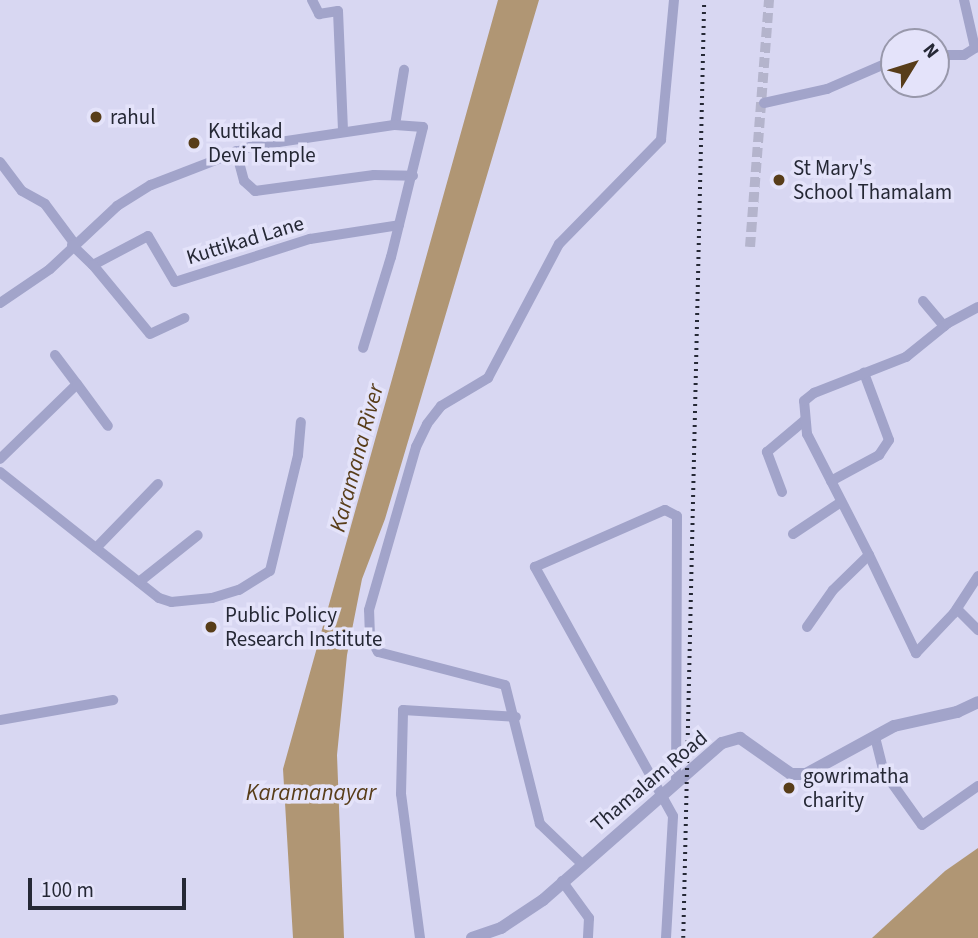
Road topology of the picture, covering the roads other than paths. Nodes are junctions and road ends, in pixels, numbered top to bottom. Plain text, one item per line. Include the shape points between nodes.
1 (312, 0) edge
2 (674, 0) edge
3 (964, 0) edge
4 (950, 55) edge
5 (880, 66) edge
6 (404, 70) dead end
7 (764, 103) dead end
8 (394, 125) junction
9 (343, 132) junction
10 (236, 151) junction
11 (0, 162) edge
12 (413, 176) junction
13 (399, 225) junction
14 (73, 244) junction
15 (93, 265) junction
16 (923, 301) dead end
17 (0, 303) edge
18 (978, 307) edge
19 (184, 318) dead end
20 (944, 327) junction
21 (363, 348) dead end
22 (55, 355) dead end
23 (864, 373) junction
24 (77, 384) junction
25 (804, 421) junction
26 (301, 422) dead end
27 (108, 426) dead end
28 (0, 459) edge
29 (0, 472) edge
30 (831, 481) junction
31 (158, 484) dead end
32 (782, 492) dead end
33 (841, 502) junction
34 (793, 534) dead end
35 (198, 535) dead end
36 (96, 548) junction
37 (869, 555) junction
38 (978, 576) edge
39 (139, 582) junction
40 (957, 609) junction
41 (807, 627) dead end
42 (978, 630) edge
43 (113, 700) dead end
44 (978, 702) edge
45 (516, 717) junction
46 (0, 720) edge
47 (875, 737) junction
48 (676, 781) junction
49 (978, 786) edge
50 (663, 797) junction
51 (581, 863) junction
52 (562, 881) junction
53 (420, 938) edge
54 (472, 938) edge
55 (588, 938) edge
56 (666, 938) edge

1 - 9 street via 319,14 338,12
2 - 45 street via 661,140 559,244 488,378 441,406 427,424 416,447 369,610 370,636 378,652 496,680 510,691
3 - 4 street via 975,48 964,55
5 - 7 street via 827,89
6 - 8 street
8 - 9 street
8 - 12 street via 424,127
9 - 10 street
10 - 12 street, Kuttikad Lane via 244,181 256,191 374,175
10 - 14 street via 151,185 117,206
11 - 14 street via 22,191 45,204
12 - 13 street
13 - 15 street, Kuttikad Lane via 310,239 174,282 148,236
13 - 21 street
14 - 15 street
14 - 17 street via 50,269
15 - 19 street via 150,334
16 - 20 street
18 - 20 street
20 - 23 street via 906,357
22 - 24 street
23 - 25 street via 814,393 804,401
23 - 30 street via 889,440 879,455
24 - 27 street
24 - 28 street
25 - 30 street
25 - 32 street via 767,452
26 - 39 street via 270,571 259,580 212,598 171,602
29 - 36 street
30 - 33 street
31 - 36 street
33 - 34 street
33 - 37 street
35 - 39 street
36 - 39 street
37 - 40 street via 916,653
37 - 41 street via 833,590
38 - 40 street
40 - 42 street
43 - 46 street
44 - 47 street, Thamalam Road via 957,712 911,719
45 - 51 street via 540,824
45 - 53 street via 403,710 401,794
47 - 48 street, Thamalam Road via 806,774 791,774 740,738 722,743
47 - 49 street via 884,772 922,825
48 - 50 street, Thamalam Road
48 - 50 street via 677,516 665,510 535,567
50 - 51 street, Thamalam Road
50 - 56 street via 673,816
51 - 52 street, Thamalam Road
52 - 54 street, Thamalam Road via 501,928
52 - 55 street via 589,918

